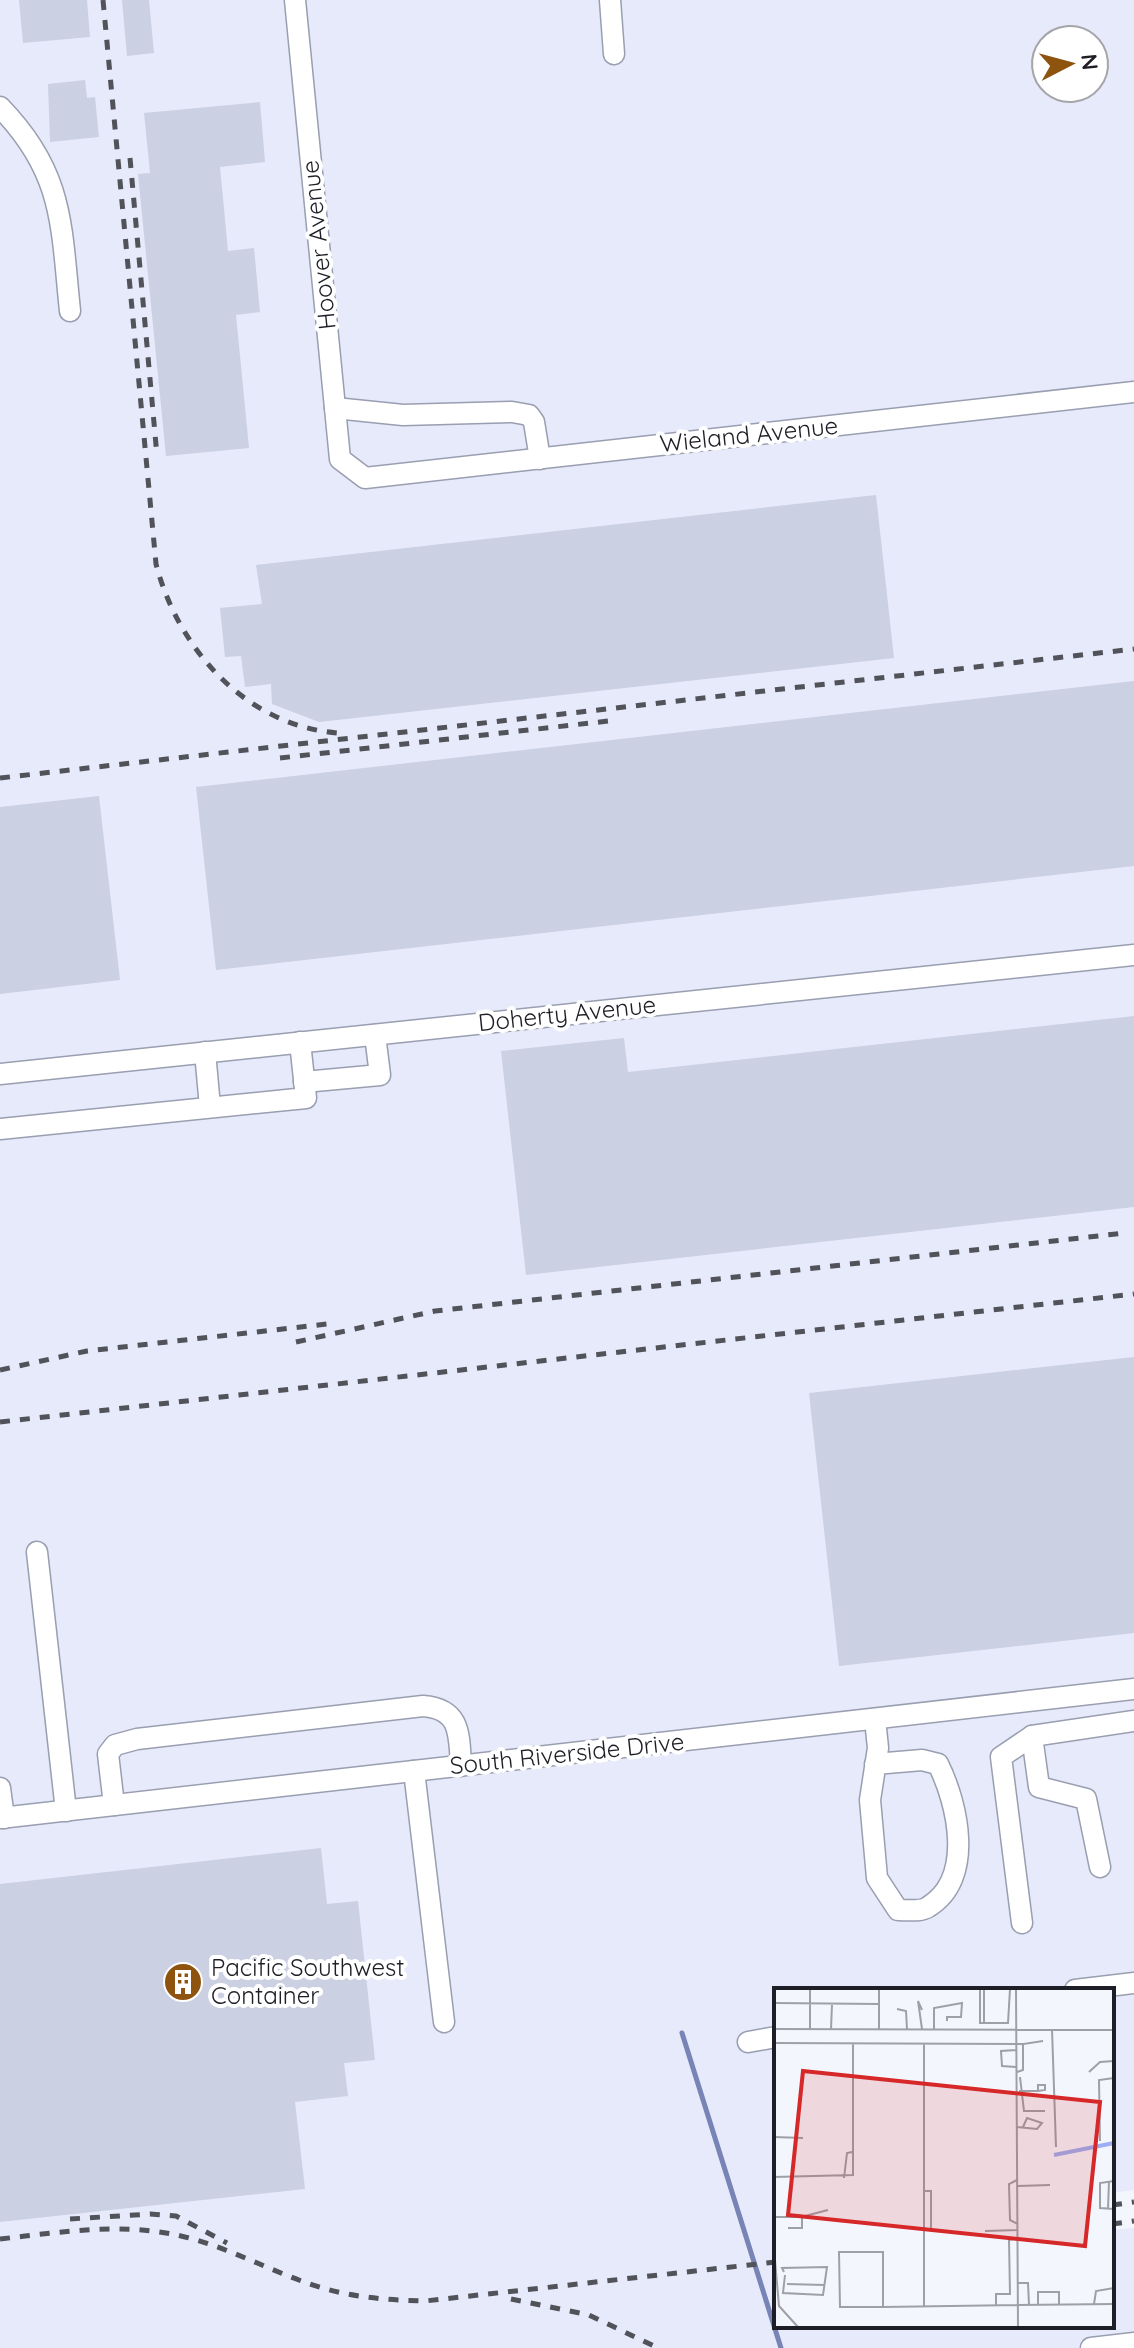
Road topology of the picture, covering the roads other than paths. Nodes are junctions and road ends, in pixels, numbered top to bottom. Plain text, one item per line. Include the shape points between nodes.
1 (295, 0) edge
2 (610, 0) edge
3 (614, 54) dead end
4 (0, 107) edge
5 (70, 311) dead end
6 (1134, 392) edge
7 (335, 408) junction
8 (540, 459) junction
9 (365, 478) joint
10 (1134, 955) edge
11 (375, 1035) junction
12 (300, 1042) junction
13 (205, 1052) junction
14 (0, 1074) edge
15 (304, 1082) junction
16 (210, 1107) junction
17 (0, 1129) edge
18 (37, 1552) dead end
19 (1134, 1689) edge
20 (875, 1719) junction
21 (1134, 1721) edge
22 (1032, 1736) junction
23 (875, 1764) junction
24 (461, 1766) junction
25 (414, 1771) junction
26 (0, 1788) edge
27 (114, 1805) junction
28 (66, 1811) junction
29 (2, 1818) edge
30 (1100, 1867) dead end
31 (1022, 1923) dead end
32 (1134, 1983) edge
33 (1092, 1988) edge
34 (444, 2022) dead end
35 (774, 2037) edge
36 (748, 2042) dead end
37 (1134, 2343) edge
38 (1091, 2348) edge

1 - 7 street, Hoover Avenue
2 - 3 street
4 - 5 street via 27,135 45,165 60,212
6 - 8 street, Wieland Avenue
7 - 8 street via 403,415 529,415
7 - 9 street, Hoover Avenue via 340,459
8 - 9 street, Wieland Avenue
10 - 11 street, Doherty Avenue
11 - 12 street, Doherty Avenue
11 - 15 street via 380,1075
12 - 13 street, Doherty Avenue
12 - 15 street
13 - 14 street, Doherty Avenue
13 - 16 street
15 - 16 street via 306,1098
16 - 17 street
18 - 28 street
19 - 20 street, South Riverside Drive
20 - 23 street
20 - 24 street, South Riverside Drive
21 - 22 street
22 - 30 street via 1039,1787 1086,1799
22 - 31 street via 1001,1757
23 - 23 street via 870,1800 877,1878 898,1910 926,1909 943,1894 958,1867 950,1787 938,1764
24 - 25 street, South Riverside Drive
24 - 27 street via 458,1724 448,1712 423,1706 115,1745 108,1754
25 - 27 street, South Riverside Drive
25 - 34 street
26 - 29 street
27 - 28 street, South Riverside Drive
28 - 29 street, South Riverside Drive
32 - 33 street
35 - 36 street
37 - 38 street

